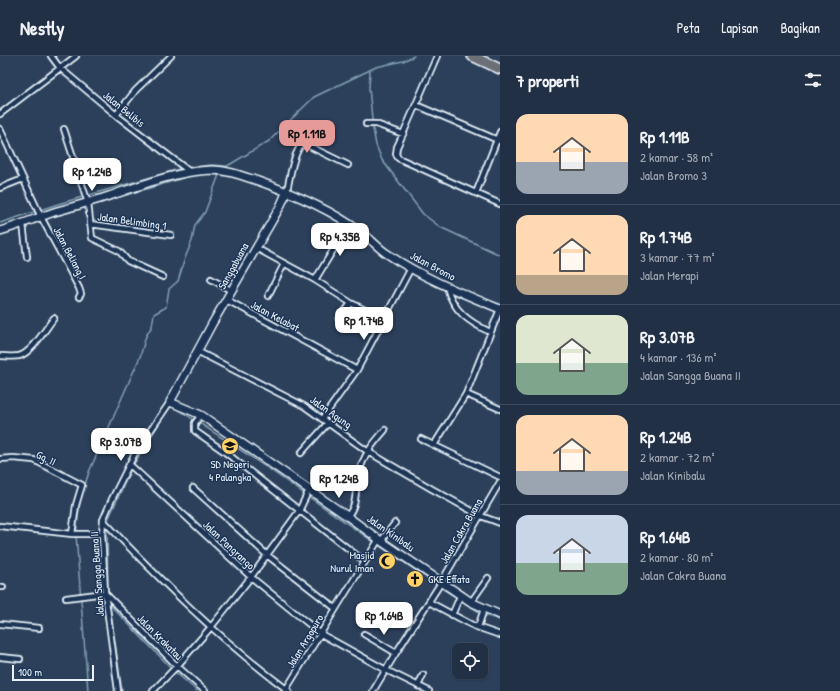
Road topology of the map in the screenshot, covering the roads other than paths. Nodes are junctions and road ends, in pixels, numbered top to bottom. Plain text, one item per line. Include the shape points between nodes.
1 (51, 56) edge
2 (76, 56) edge
3 (171, 56) edge
4 (437, 56) edge
5 (472, 56) edge
6 (60, 68) junction
7 (500, 69) edge
8 (416, 105) junction
9 (0, 114) edge
10 (116, 115) junction
11 (371, 124) dead end
12 (0, 129) edge
13 (64, 129) dead end
14 (500, 132) edge
15 (403, 134) junction
16 (498, 141) edge
17 (348, 165) dead end
18 (190, 172) junction
19 (23, 179) junction
20 (0, 188) edge
21 (287, 191) junction
22 (476, 193) junction
23 (88, 203) junction
24 (500, 204) edge
25 (41, 217) junction
26 (24, 224) junction
27 (90, 224) junction
28 (349, 224) junction
29 (0, 231) edge
30 (171, 235) dead end
31 (256, 248) junction
32 (27, 257) dead end
33 (284, 264) junction
34 (411, 268) junction
35 (163, 277) dead end
36 (211, 279) dead end
37 (315, 280) junction
38 (447, 287) junction
39 (232, 291) junction
40 (268, 296) dead end
41 (79, 298) dead end
42 (227, 300) junction
43 (351, 303) junction
44 (500, 309) edge
45 (54, 318) dead end
46 (384, 319) junction
47 (339, 320) dead end
48 (490, 332) junction
49 (197, 351) junction
50 (0, 356) edge
51 (357, 370) junction
52 (466, 394) junction
53 (170, 402) junction
54 (500, 409) edge
55 (201, 415) junction
56 (322, 419) junction
57 (328, 423) junction
58 (385, 430) dead end
59 (421, 439) dead end
60 (434, 445) junction
61 (367, 451) junction
62 (301, 453) dead end
63 (0, 459) edge
64 (129, 464) junction
65 (500, 477) edge
66 (500, 482) edge
67 (193, 488) dead end
68 (309, 490) junction
69 (299, 511) junction
70 (347, 516) junction
71 (481, 516) junction
72 (103, 520) junction
73 (395, 523) dead end
74 (500, 523) edge
75 (0, 526) edge
76 (74, 534) junction
77 (102, 534) junction
78 (380, 540) junction
79 (267, 555) junction
80 (364, 561) junction
81 (251, 577) junction
82 (488, 578) dead end
83 (442, 581) junction
84 (105, 593) junction
85 (461, 594) junction
86 (66, 598) dead end
87 (429, 602) junction
88 (471, 602) junction
89 (335, 608) junction
90 (484, 608) junction
91 (452, 615) junction
92 (500, 615) edge
93 (0, 624) edge
94 (211, 627) junction
95 (478, 627) junction
96 (39, 628) dead end
97 (320, 634) junction
98 (364, 634) dead end
99 (500, 635) edge
100 (396, 653) junction
101 (0, 658) edge
102 (20, 659) dead end
103 (177, 666) junction
104 (386, 670) junction
105 (423, 675) dead end
106 (418, 686) junction
107 (287, 690) edge
108 (118, 691) edge
109 (153, 691) edge
110 (205, 691) edge
111 (373, 691) edge
112 (429, 691) edge

1 - 6 street, Jalan Belibis
2 - 6 street
3 - 10 street via 136,90
4 - 8 street
5 - 7 highway
6 - 9 street
6 - 10 street, Jalan Belibis
8 - 15 street
8 - 16 street
10 - 18 street, Jalan Belibis
11 - 15 street
12 - 19 street, Jalan Beliang I
13 - 23 street
14 - 16 street
15 - 22 street via 396,149 398,158
16 - 22 street
17 - 21 street via 302,145 296,155
18 - 21 street, Jalan Bromo via 228,171
18 - 23 street
19 - 20 street
19 - 25 street, Jalan Beliang I
21 - 28 street, Jalan Bromo
21 - 31 street, Sanggabuana
22 - 24 street
23 - 25 street
23 - 27 street
25 - 26 street
25 - 41 street, Jalan Beliang I via 77,284 81,293
26 - 29 street
26 - 32 street
27 - 30 street, Jalan Belimbing 1
27 - 35 street via 94,240 119,251 128,261
28 - 34 street, Jalan Bromo via 386,253
28 - 37 street
31 - 33 street
31 - 39 street, Sanggabuana
33 - 37 street
33 - 40 street
34 - 38 street, Jalan Bromo
34 - 46 street
36 - 39 street
37 - 43 street
38 - 44 street, Jalan Bromo
38 - 48 street via 450,298 466,318
39 - 42 street, Sanggabuana
42 - 49 street, Sanggabuana
42 - 51 street, Jalan Kelabat
43 - 46 street
43 - 47 street
44 - 48 street
45 - 50 street via 25,353 17,356
46 - 51 street
48 - 52 street
49 - 53 street
49 - 56 street, Jalan Agung via 297,402
51 - 56 street
52 - 54 street
52 - 60 street
53 - 55 street, Jalan Kinibalu
53 - 64 street, Jalan Sangga Buana II
55 - 68 street, Jalan Kinibalu
55 - 69 street via 195,423 195,431
56 - 57 street, Jalan Agung
57 - 61 street, Jalan Agung
57 - 62 street
58 - 61 street
59 - 60 street
60 - 65 street
61 - 70 street via 356,480 355,502
61 - 71 street, Jalan Agung
63 - 76 street, Gg. II via 34,460 82,485 76,506
64 - 72 street, Jalan Sangga Buana II
64 - 81 street, Jalan Pangrango
66 - 71 street, Jalan Cakra Buana
67 - 79 street
68 - 69 street
68 - 70 street, Jalan Kinibalu
69 - 79 street
69 - 80 street
70 - 78 street, Jalan Kinibalu
71 - 74 street, Jalan Agung
71 - 83 street, Jalan Cakra Buana
72 - 77 street, Jalan Sangga Buana II
72 - 94 street via 138,558
73 - 78 street, Jalan Argopuro
75 - 76 street
76 - 77 street
77 - 84 street, Jalan Sangga Buana II
78 - 80 street, Jalan Argopuro
78 - 83 street, Jalan Kinibalu
79 - 81 street
79 - 89 street
80 - 89 street, Jalan Argopuro
81 - 94 street
81 - 97 street, Jalan Pangrango
82 - 88 street
83 - 85 street, Jalan Kinibalu
83 - 87 street, Jalan Cakra Buana
84 - 86 street
84 - 103 street, Jalan Krakatau
84 - 108 street, Jalan Sangga Buana II
85 - 88 street, Jalan Kinibalu
85 - 91 street
87 - 91 street
87 - 100 street, Jalan Cakra Buana
88 - 90 street, Jalan Kinibalu
89 - 97 street, Jalan Argopuro
90 - 92 street, Jalan Kinibalu
90 - 95 street
91 - 95 street
93 - 96 street
94 - 103 street
94 - 107 street
95 - 99 street
97 - 104 street, Jalan Pangrango
97 - 107 street, Jalan Argopuro
98 - 100 street
100 - 104 street, Jalan Cakra Buana
101 - 102 street
103 - 109 street
103 - 110 street, Jalan Krakatau
104 - 106 street, Jalan Pangrango
104 - 111 street, Jalan Cakra Buana
105 - 106 street
106 - 112 street, Jalan Pangrango

